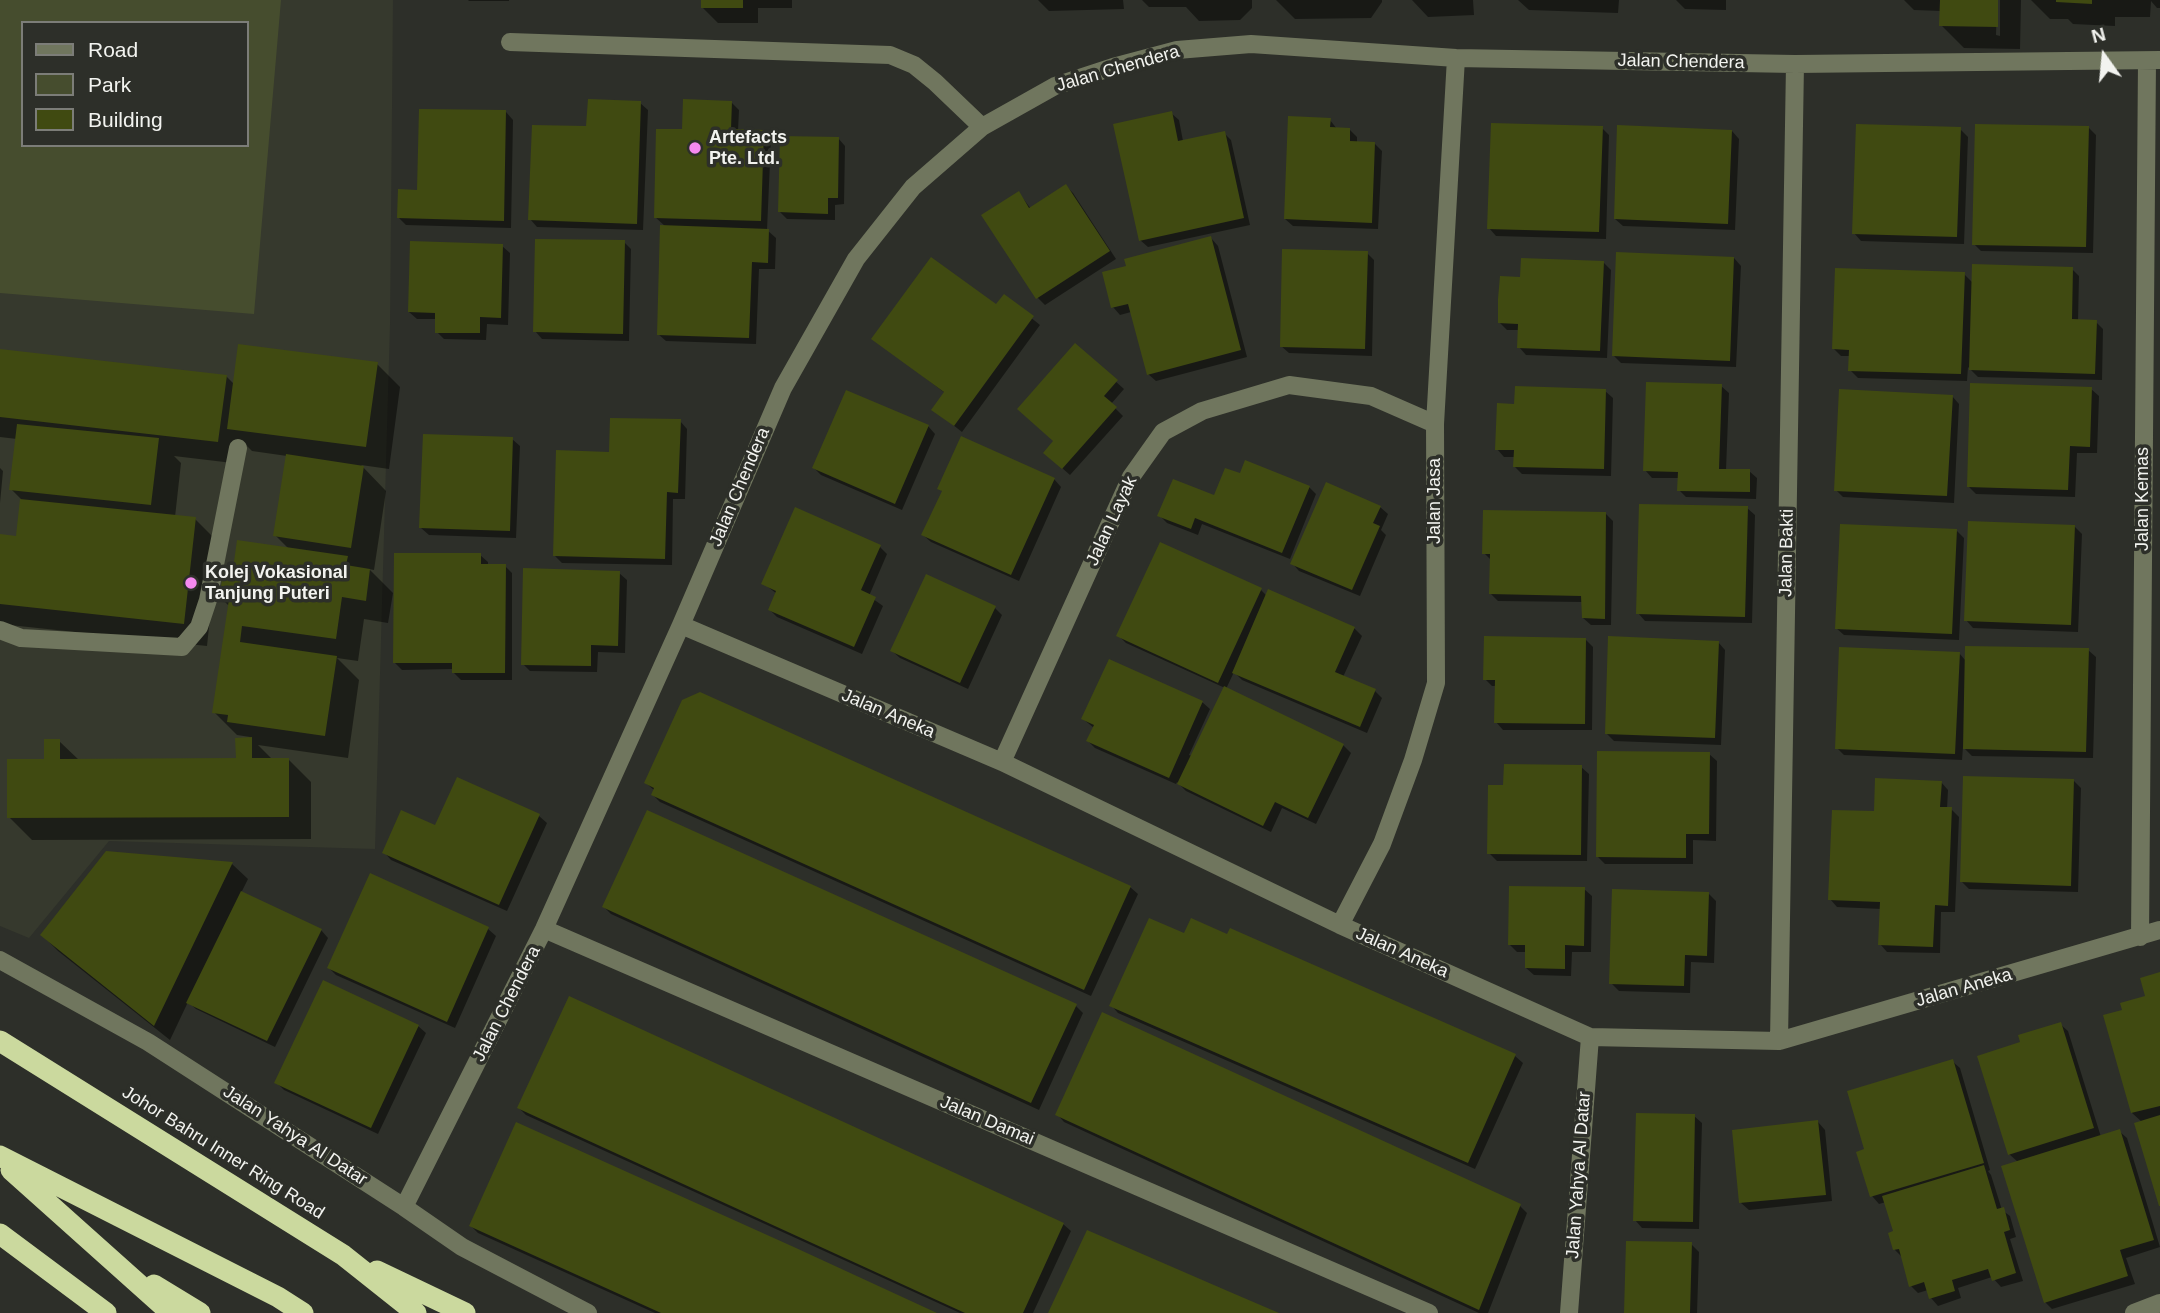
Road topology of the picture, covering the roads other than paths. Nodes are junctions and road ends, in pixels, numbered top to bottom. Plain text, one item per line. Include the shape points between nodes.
1 (510, 42) dead end
2 (1456, 58) junction
3 (2153, 61) edge
4 (1795, 64) junction
5 (982, 127) junction
6 (2152, 414) edge
7 (1434, 424) junction
8 (238, 448) dead end
9 (681, 625) junction
10 (0, 630) edge
11 (1002, 762) junction
12 (1340, 925) junction
13 (544, 929) junction
14 (2160, 930) edge
15 (2140, 937) junction
16 (0, 960) edge
17 (1590, 1037) junction
18 (0, 1041) edge
19 (1779, 1041) junction
20 (0, 1158) edge
21 (404, 1207) junction
22 (0, 1234) edge
23 (102, 1253) junction
24 (343, 1255) junction
25 (2160, 1303) edge
26 (106, 1313) edge
27 (171, 1313) edge
28 (200, 1313) edge
29 (303, 1313) edge
30 (416, 1313) edge
31 (465, 1313) edge
32 (589, 1313) edge
33 (1429, 1313) edge
34 (1569, 1313) edge
35 (2134, 1313) edge

1 - 5 street via 890,55 914,65
2 - 4 street, Jalan Chendera
2 - 5 street, Jalan Chendera via 1251,44 1177,50 1055,86
2 - 7 street, Jalan Jasa
3 - 4 street, Jalan Chendera
3 - 6 street, Jalan Kemas
4 - 19 street, Jalan Bakti
5 - 9 street, Jalan Chendera via 913,187 856,260 783,388
6 - 15 street, Jalan Kemas
7 - 11 street, Jalan Layak via 1371,396 1289,385 1202,411 1163,432 1131,477
7 - 12 street, Jalan Jasa via 1436,683 1382,844
8 - 10 street via 208,600 198,627 182,648 21,638
9 - 11 street, Jalan Aneka
9 - 13 street, Jalan Chendera
11 - 12 street, Jalan Aneka
12 - 17 street, Jalan Aneka
13 - 21 street, Jalan Chendera
13 - 33 street, Jalan Damai
14 - 15 street, Jalan Aneka
15 - 19 street, Jalan Aneka
16 - 21 street, Jalan Yahya Al Datar via 148,1041
17 - 19 street, Jalan Aneka
17 - 34 street, Jalan Yahya Al Datar
18 - 24 highway, Johor Bahru Inner Ring Road
20 - 23 highway
20 - 29 highway
21 - 32 street, Jalan Yahya Al Datar via 461,1247
22 - 26 highway
23 - 27 highway
23 - 28 highway
24 - 30 highway, Johor Bahru Inner Ring Road
24 - 31 highway
25 - 35 street

